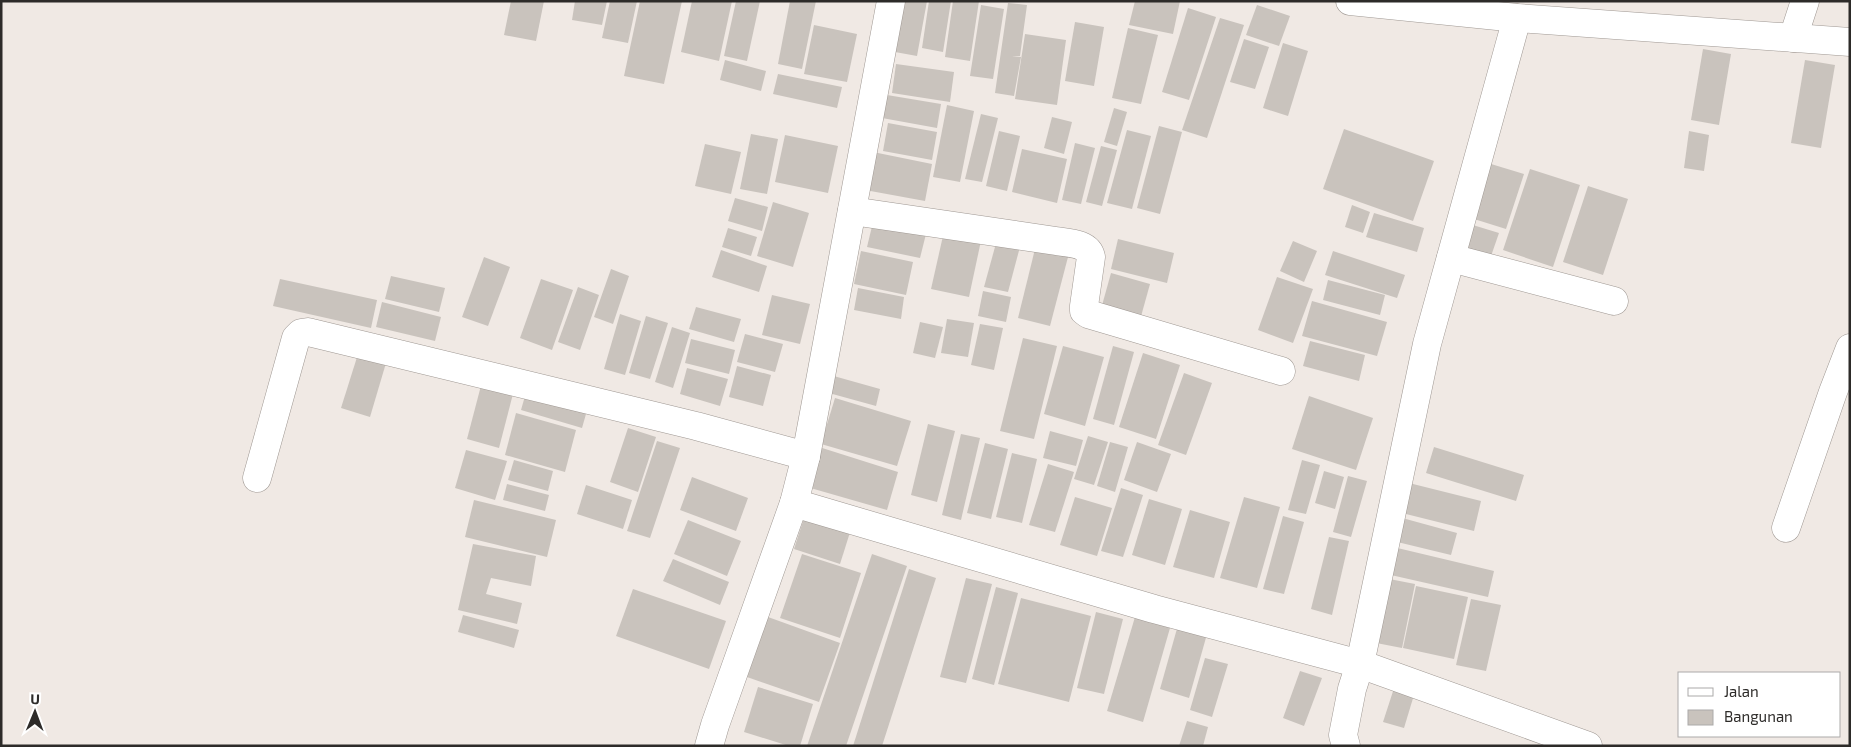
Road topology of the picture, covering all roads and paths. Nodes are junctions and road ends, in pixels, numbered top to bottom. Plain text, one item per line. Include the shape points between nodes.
1 (891, 1) edge
2 (1350, 1) edge
3 (1805, 1) edge
4 (1517, 18) junction
5 (1793, 38) junction
6 (1850, 42) edge
7 (852, 211) junction
8 (1451, 258) junction
9 (1614, 301) dead end
10 (1850, 348) edge
11 (1281, 371) dead end
12 (806, 456) junction
13 (257, 478) dead end
14 (794, 504) junction
15 (1786, 528) dead end
16 (1360, 664) junction
17 (710, 746) edge
18 (1346, 746) edge
19 (1588, 746) edge

1 - 7 street
2 - 4 street
3 - 5 street
4 - 5 street
4 - 8 street
5 - 6 street
7 - 11 street via 1084,247 1091,257 1084,306 1088,314
7 - 12 street
8 - 9 street
8 - 16 street via 1427,344
10 - 15 street
12 - 13 street via 696,426 308,332 296,338
12 - 14 street
14 - 16 street via 1154,609
14 - 17 street
16 - 18 street via 1343,735
16 - 19 street

